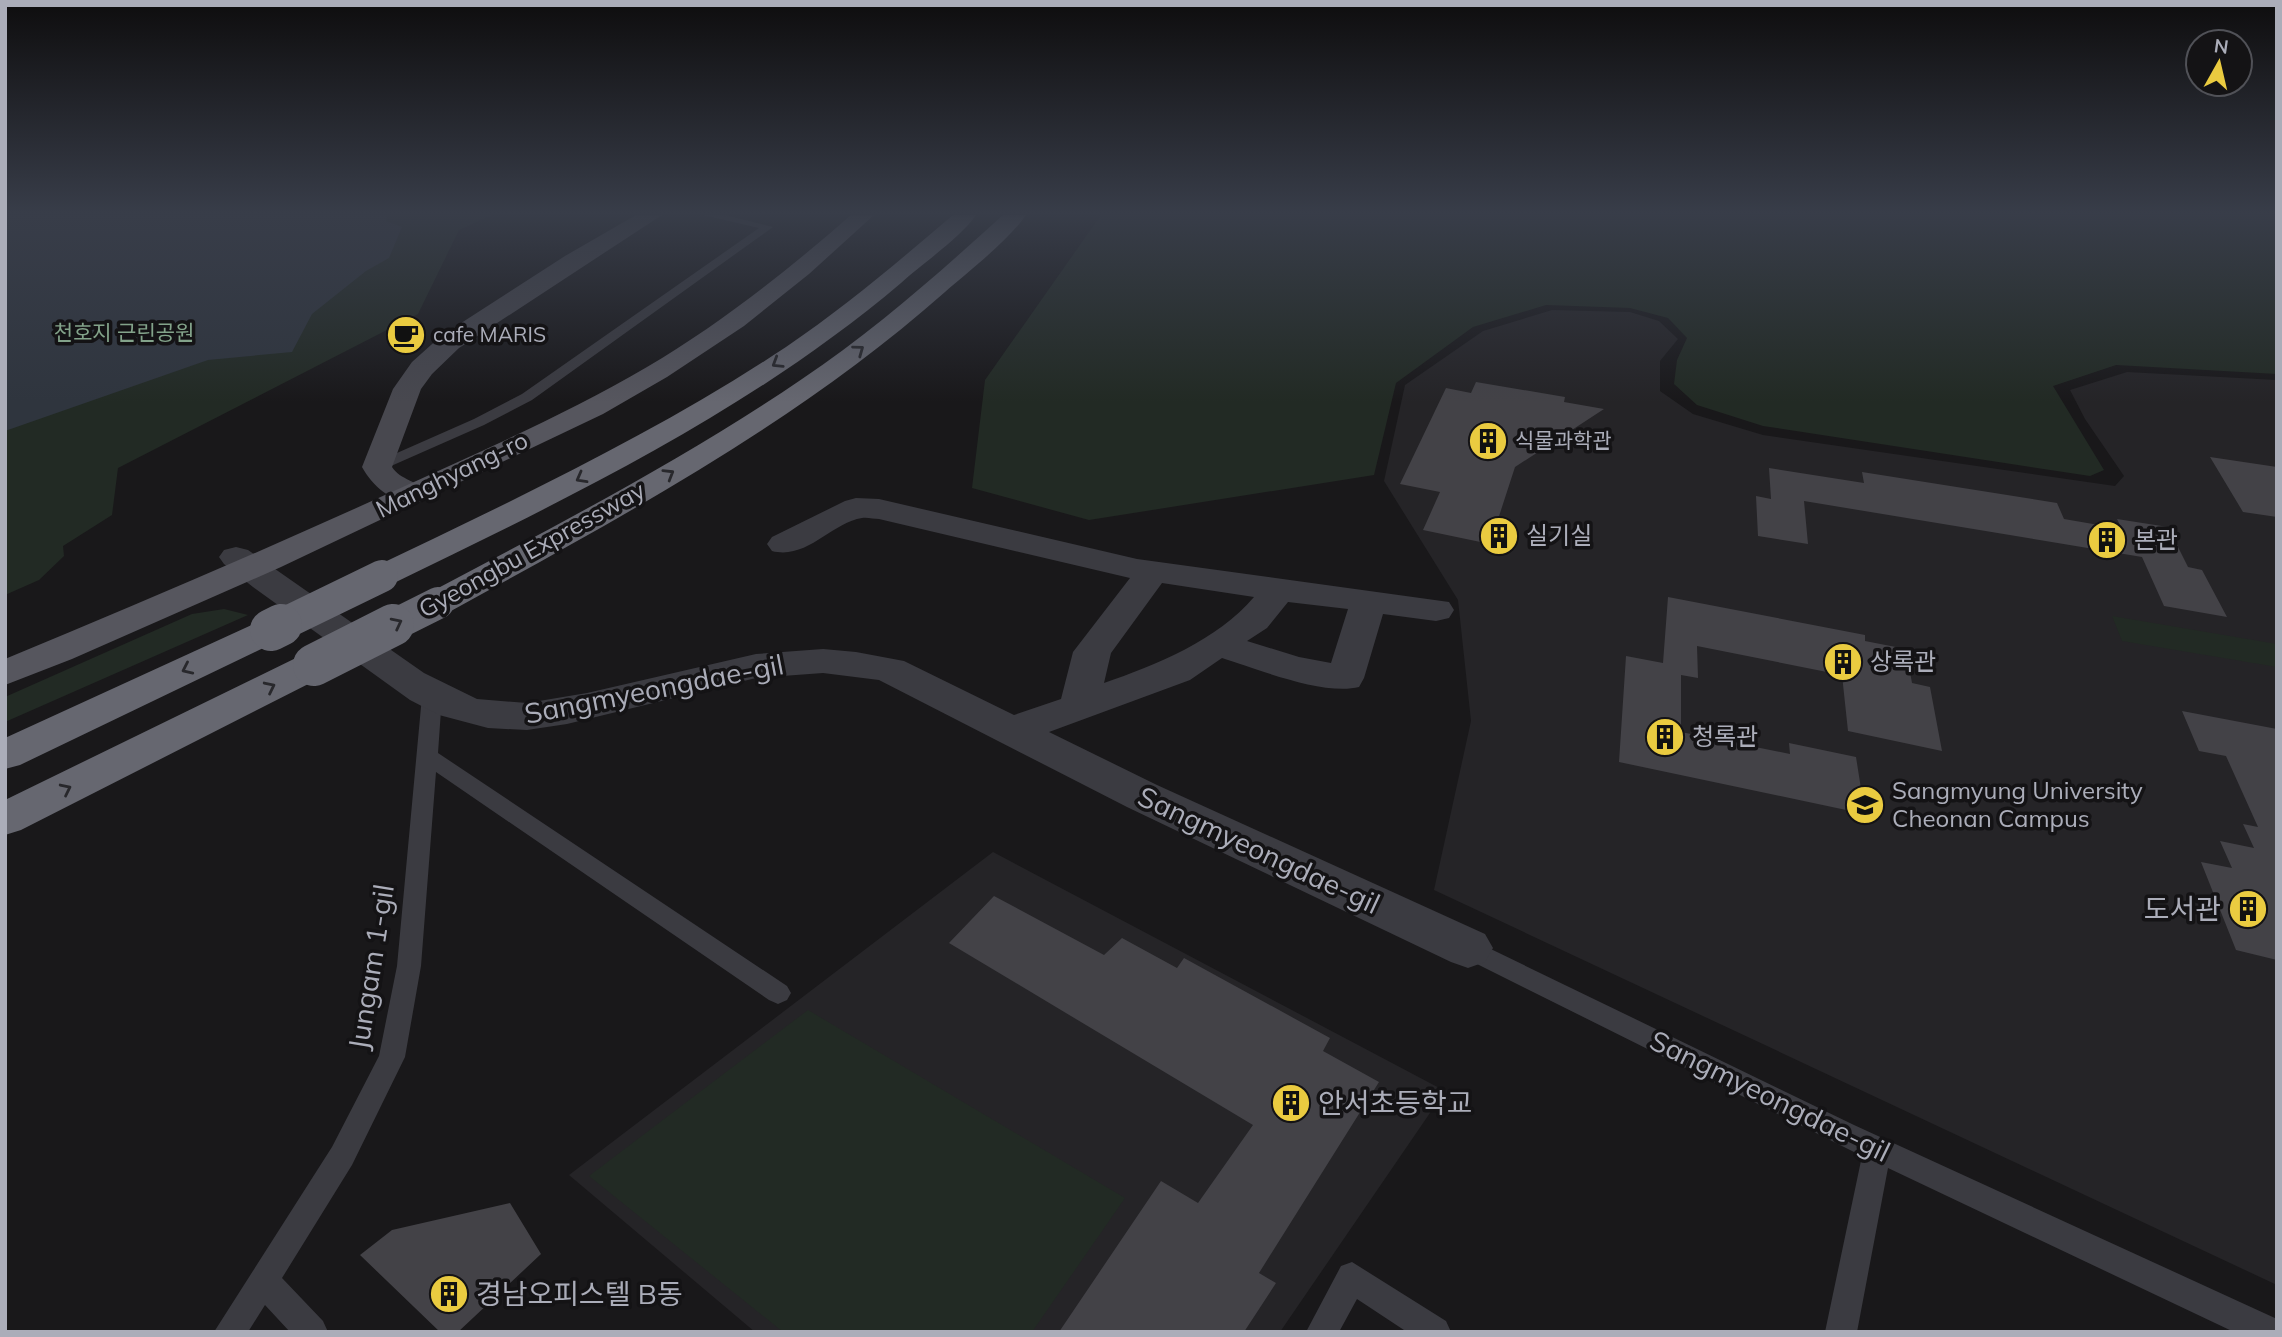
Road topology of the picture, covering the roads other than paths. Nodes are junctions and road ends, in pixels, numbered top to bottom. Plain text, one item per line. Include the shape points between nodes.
1 (548, 277) edge
2 (697, 277) edge
3 (770, 277) edge
4 (792, 277) edge
5 (892, 277) edge
6 (947, 277) edge
7 (395, 482) junction
8 (784, 544) dead end
9 (244, 563) junction
10 (1153, 571) junction
11 (1279, 590) junction
12 (1369, 601) junction
13 (1436, 610) dead end
14 (1217, 644) junction
15 (5, 653) edge
16 (5, 673) edge
17 (432, 696) junction
18 (1079, 706) junction
19 (1012, 731) junction
20 (5, 755) edge
21 (426, 755) junction
22 (5, 819) edge
23 (1468, 948) joint
24 (778, 993) dead end
25 (1877, 1150) junction
26 (263, 1280) junction
27 (230, 1332) edge
28 (312, 1332) edge
29 (1322, 1332) edge
30 (1436, 1332) edge
31 (1841, 1332) edge
32 (2270, 1332) edge

1 - 7 street via 450,342 422,368 407,389
2 - 7 lane via 527,397 479,422
3 - 7 main road, Manghyang-ro via 676,345 601,389
4 - 7 main road, Manghyang-ro via 688,353 615,395
5 -> 20 highway, Gyeongbu Expressway, bridge via 797,352 563,488
22 -> 6 highway, Gyeongbu Expressway, bridge via 438,603 622,502 756,422 863,347
7 - 9 main road, Manghyang-ro
8 - 10 street via 856,508 879,509
9 - 15 main road, Manghyang-ro
9 - 16 main road, Manghyang-ro
9 - 17 street, Sangmyeongdae-gil
10 - 11 street
10 - 18 street via 1092,652
11 - 12 street
11 - 14 street via 1254,620
12 - 13 street
12 - 14 street via 1345,678
14 - 18 street via 1176,671
17 - 19 street, Sangmyeongdae-gil via 470,712 514,717 575,710 761,664 859,662 890,670
17 - 21 lane, Jungam 1-gil
18 - 19 street
19 - 23 street, Sangmyeongdae-gil
21 - 24 lane
21 - 26 lane, Jungam 1-gil via 409,966 392,1057 342,1156
23 - 25 lane, Sangmyeongdae-gil
25 - 31 lane
25 - 32 lane, Sangmyeongdae-gil
26 - 27 lane, Jungam 1-gil
26 - 28 lane
29 - 30 lane via 1352,1277

